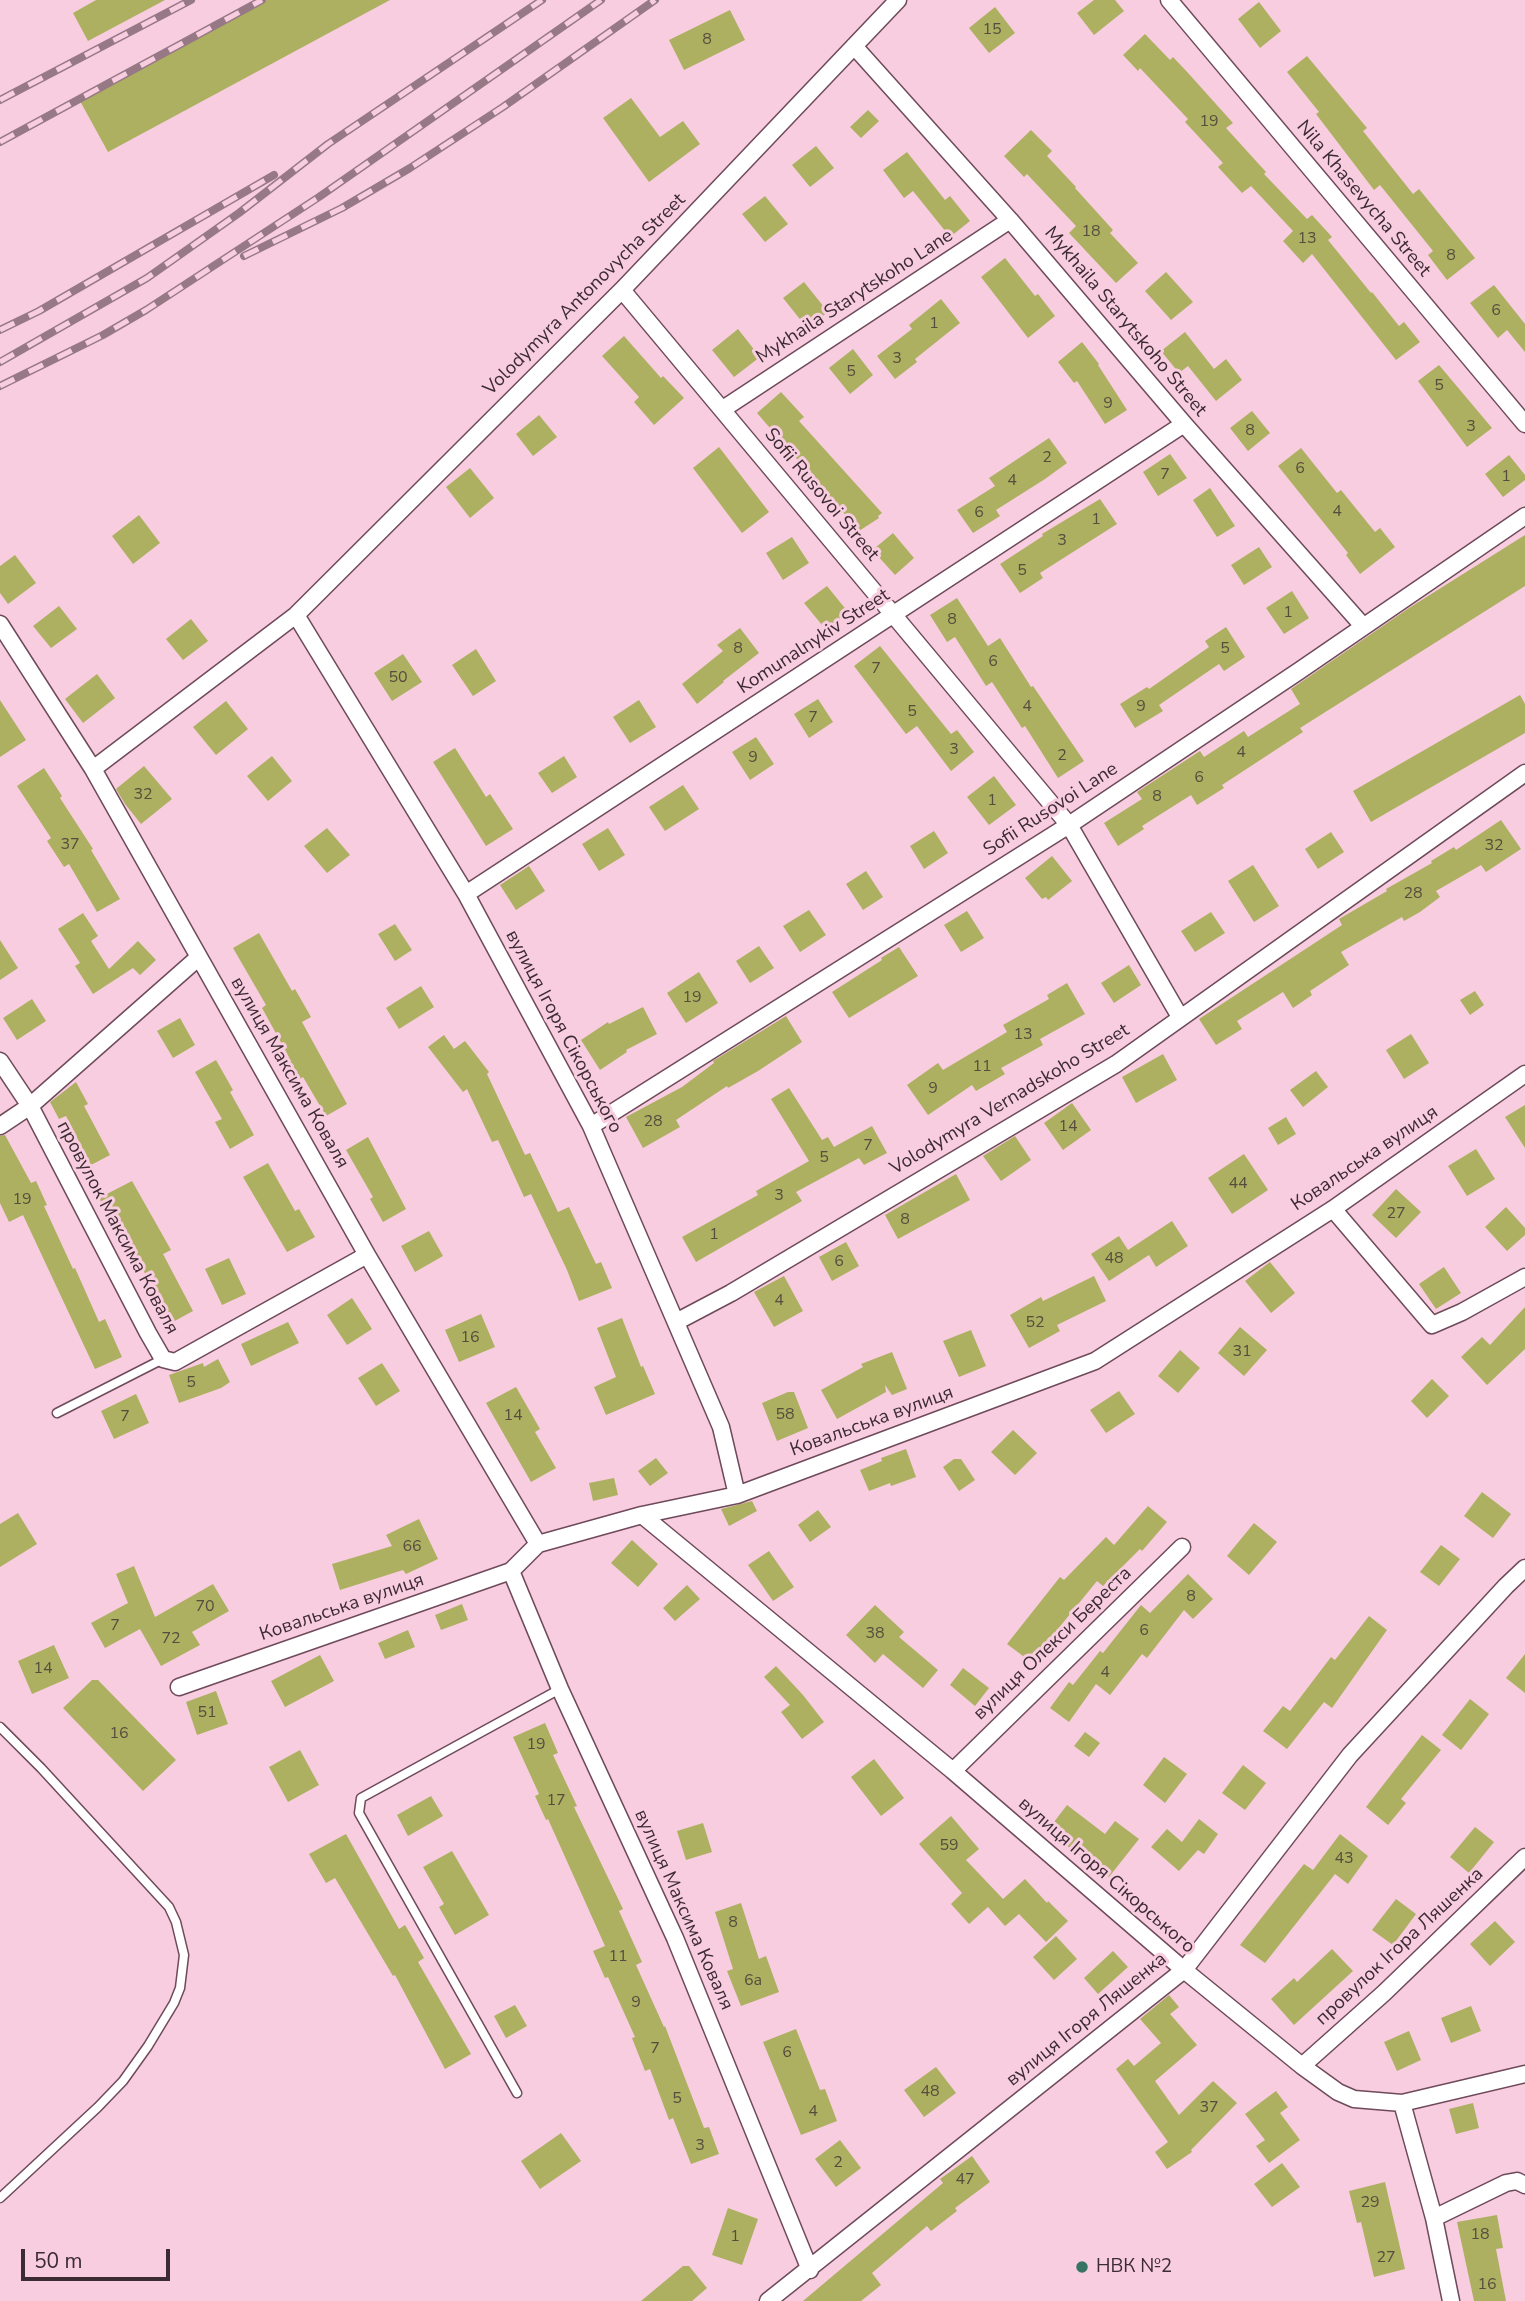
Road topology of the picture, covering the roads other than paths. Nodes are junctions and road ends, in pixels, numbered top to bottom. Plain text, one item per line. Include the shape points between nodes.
1 (898, 0) edge
2 (1169, 0) edge
3 (854, 46) junction
4 (1010, 220) junction
5 (622, 290) junction
6 (723, 410) junction
7 (1184, 424) junction
8 (1525, 424) edge
9 (1525, 516) edge
10 (296, 615) junction
11 (893, 615) junction
12 (0, 624) edge
13 (1363, 626) junction
14 (93, 769) junction
15 (1525, 773) edge
16 (1069, 825) junction
17 (466, 894) junction
18 (199, 957) junction
19 (1180, 1017) junction
20 (0, 1061) edge
21 (1525, 1074) edge
22 (30, 1106) junction
23 (0, 1126) edge
24 (591, 1126) junction
25 (1333, 1209) junction
26 (367, 1255) junction
27 (1525, 1277) edge
28 (676, 1322) junction
29 (163, 1359) junction
30 (57, 1413) dead end
31 (737, 1495) junction
32 (642, 1516) junction
33 (538, 1544) junction
34 (1182, 1547) dead end
35 (1525, 1568) edge
36 (511, 1571) junction
37 (179, 1687) dead end
38 (560, 1689) junction
39 (0, 1727) edge
40 (953, 1771) junction
41 (1525, 1857) edge
42 (1184, 1970) junction
43 (1302, 2066) junction
44 (1525, 2074) edge
45 (517, 2092) dead end
46 (1402, 2103) junction
47 (1525, 2185) edge
48 (0, 2199) edge
49 (1434, 2218) junction
50 (810, 2270) junction
51 (768, 2301) edge
52 (1451, 2301) edge

1 - 3 street, Volodymyra Antonovycha Street
2 - 8 street, Nila Khasevycha Street
3 - 4 street, Mykhaila Starytskoho Street
3 - 5 street, Volodymyra Antonovycha Street
4 - 6 street, Mykhaila Starytskoho Lane
4 - 7 street, Mykhaila Starytskoho Street
5 - 6 street, Sofii Rusovoi Street
5 - 10 street, Volodymyra Antonovycha Street
6 - 11 street, Sofii Rusovoi Street
7 - 11 street, Komunalnykiv Street
7 - 13 street, Mykhaila Starytskoho Street
9 - 13 street, Sofii Rusovoi Lane
10 - 14 street, Volodymyra Antonovycha Street
10 - 17 street, вулиця Ігоря Сікорського
11 - 16 street, Sofii Rusovoi Street
11 - 17 street, Komunalnykiv Street
12 - 14 street, вулиця Максима Коваля
13 - 16 street, Sofii Rusovoi Lane
14 - 18 street, вулиця Максима Коваля
15 - 19 street, Volodymyra Vernadskoho Street
16 - 19 street, Sofii Rusovoi Street
16 - 24 street, Sofii Rusovoi Lane
17 - 24 street, вулиця Ігоря Сікорського
18 - 22 street
18 - 26 street, вулиця Максима Коваля
19 - 28 street, Volodymyra Vernadskoho Street via 1116,1064
20 - 22 street, провулок Максима Коваля
21 - 25 street, Ковальська вулиця
22 - 23 street
22 - 29 street, провулок Максима Коваля
24 - 28 street, вулиця Ігоря Сікорського
25 - 27 street via 1432,1325
25 - 31 street, Ковальська вулиця via 1095,1361
26 - 29 street, провулок Максима Коваля via 175,1362
26 - 33 street, вулиця Максима Коваля
28 - 31 street, вулиця Ігоря Сікорського via 721,1427
29 - 30 lane
31 - 32 street, Ковальська вулиця
32 - 33 street, Ковальська вулиця
32 - 40 street, вулиця Ігоря Сікорського
33 - 36 street, Ковальська вулиця
34 - 40 street, вулиця Олекси Береста
35 - 42 street, вулиця Ігоря Ляшенка via 1350,1755
36 - 37 street, Ковальська вулиця
36 - 38 street, вулиця Максима Коваля
38 - 45 lane via 361,1798 359,1813
38 - 50 street, вулиця Максима Коваля via 675,1938
39 - 48 lane via 169,1907 184,1955 174,2003 123,2081
40 - 42 street, вулиця Ігоря Сікорського
41 - 43 street, провулок Ігора Ляшенка via 1414,1966
42 - 43 street, вулиця Ігоря Сікорського
42 - 50 street, вулиця Ігоря Ляшенка
43 - 46 street, вулиця Ігоря Сікорського via 1354,2099
44 - 46 street, вулиця Ігоря Сікорського
46 - 49 street
47 - 49 street via 1506,2183
49 - 52 street
50 - 51 street, вулиця Ігоря Ляшенка

